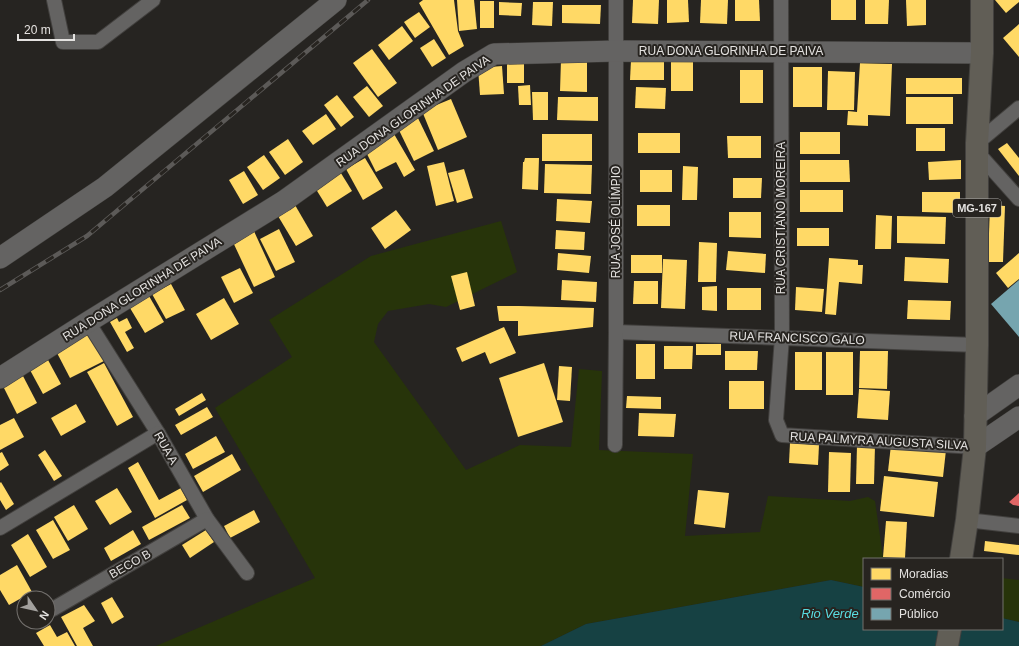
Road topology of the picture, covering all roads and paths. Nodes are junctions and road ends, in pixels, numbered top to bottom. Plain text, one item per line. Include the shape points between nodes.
1 (54, 0) edge
2 (153, 0) edge
3 (336, 0) edge
4 (616, 0) edge
5 (781, 0) edge
6 (982, 0) edge
7 (617, 51) junction
8 (781, 52) junction
9 (982, 53) junction
10 (1019, 108) edge
11 (977, 147) junction
12 (1019, 199) edge
13 (0, 258) edge
14 (88, 322) junction
15 (616, 332) junction
16 (782, 337) junction
17 (977, 345) junction
18 (0, 378) edge
19 (1019, 385) edge
20 (975, 416) junction
21 (1019, 417) edge
22 (158, 433) junction
23 (782, 435) joint
24 (615, 444) dead end
25 (975, 447) junction
26 (207, 519) junction
27 (967, 520) junction
28 (1019, 526) edge
29 (0, 528) edge
30 (961, 558) edge
31 (247, 572) dead end
32 (56, 607) edge
33 (950, 630) edge
34 (947, 646) edge

1 - 2 street via 62,42 98,42
3 - 13 street via 104,187
4 - 7 street, RUA JOSÉ OLÍMPIO
5 - 8 street, RUA CRISTIANO MOREIRA
6 - 9 main road, MG-167
7 - 8 street, RUA DONA GLORINHA DE PAIVA
7 - 14 street, RUA DONA GLORINHA DE PAIVA via 494,54 464,72 284,201
7 - 15 street, RUA JOSÉ OLÍMPIO
8 - 9 street, RUA DONA GLORINHA DE PAIVA
8 - 16 street, RUA CRISTIANO MOREIRA
9 - 11 main road, MG-167
10 - 11 street
11 - 12 street
11 - 17 main road, MG-167
14 - 18 street, RUA DONA GLORINHA DE PAIVA
14 - 22 street, RUA A
15 - 16 street, RUA FRANCISCO GALO
15 - 24 street, RUA JOSÉ OLÍMPIO
16 - 17 street, RUA FRANCISCO GALO
16 - 23 street, RUA CRISTIANO MOREIRA via 776,420
17 - 20 main road, MG-167
19 - 20 street
20 - 25 main road, MG-167
21 - 25 street
22 - 26 street, RUA A
22 - 29 street
23 - 25 street, RUA PALMYRA AUGUSTA SILVA
25 - 27 main road, MG-167
26 - 31 street, RUA A
26 - 32 street, BECO B
27 - 28 street
27 - 30 main road, MG-167
33 - 34 main road

